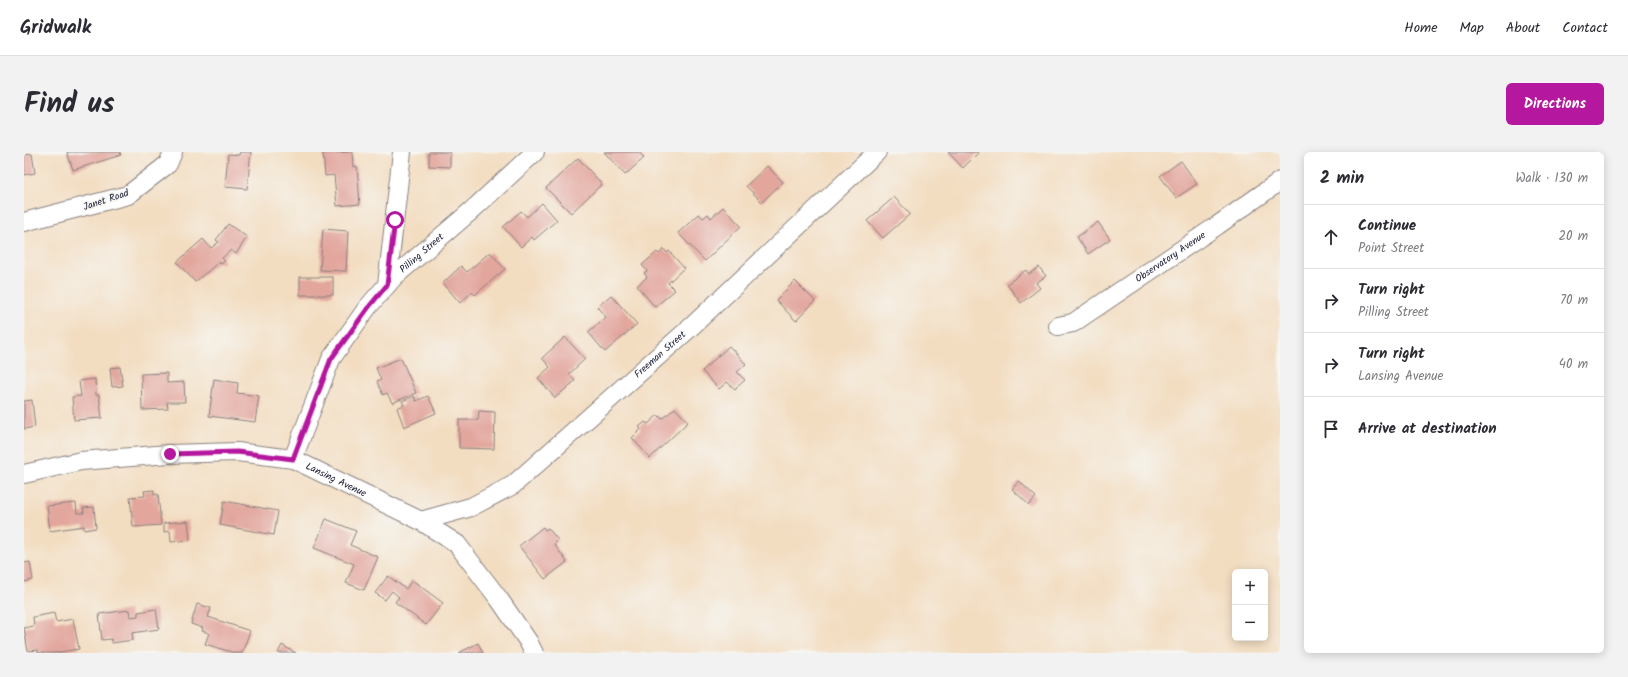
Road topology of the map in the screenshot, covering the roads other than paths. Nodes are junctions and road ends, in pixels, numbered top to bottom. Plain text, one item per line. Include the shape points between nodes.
1 (172, 152) edge
2 (402, 152) edge
3 (535, 152) edge
4 (877, 152) edge
5 (1280, 181) edge
6 (24, 222) edge
7 (387, 285) junction
8 (1058, 326) dead end
9 (293, 459) junction
10 (24, 474) edge
11 (421, 521) junction
12 (534, 653) edge

1 - 6 street, Janet Road via 168,164 128,195
2 - 7 street
3 - 7 street, Pilling Street
4 - 11 street, Freeman Street via 685,332 513,485 471,507
5 - 8 street, Observatory Avenue via 1218,226 1073,323
7 - 9 street, Pilling Street via 331,359
9 - 10 street, Lansing Avenue via 237,452 170,454 81,461
9 - 11 street, Lansing Avenue
11 - 12 street, Lansing Avenue via 457,544 499,599

